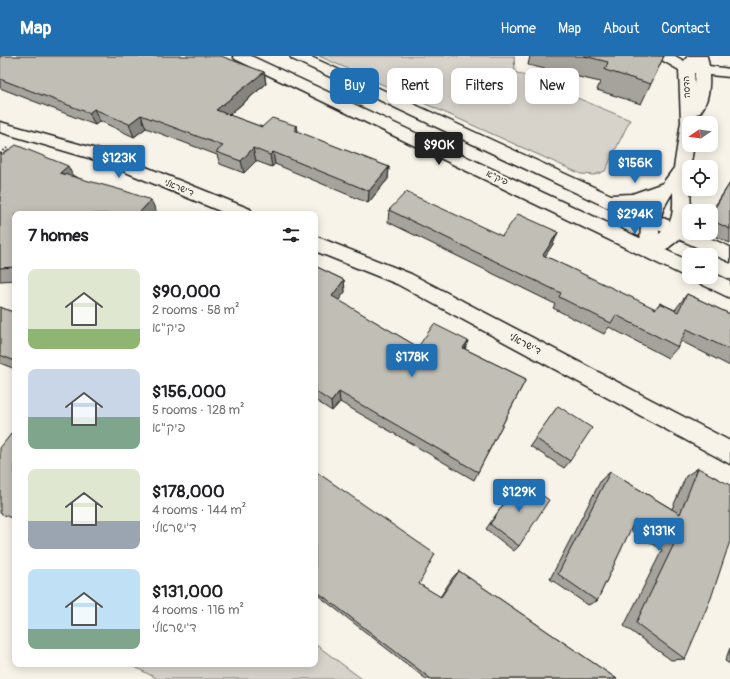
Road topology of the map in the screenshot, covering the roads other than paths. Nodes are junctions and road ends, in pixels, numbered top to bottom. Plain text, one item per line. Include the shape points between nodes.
1 (240, 56) edge
2 (298, 56) edge
3 (665, 56) edge
4 (696, 56) edge
5 (701, 63) edge
6 (686, 68) junction
7 (730, 73) edge
8 (730, 78) edge
9 (702, 90) junction
10 (689, 116) edge
11 (692, 116) edge
12 (0, 127) edge
13 (682, 167) edge
14 (666, 188) junction
15 (682, 196) edge
16 (608, 201) junction
17 (237, 211) edge
18 (650, 219) junction
19 (676, 231) junction
20 (318, 244) edge
21 (650, 251) junction
22 (730, 255) edge
23 (682, 267) edge
24 (718, 284) edge
25 (730, 290) edge
26 (730, 453) edge

1 - 21 street, פיק"א
2 - 16 street
3 - 6 street
4 - 6 street, הדסה
5 - 6 street
5 - 7 street
5 - 9 street, הדסה via 704,79
6 - 10 street, הדסה
8 - 9 street
9 - 11 street, הדסה
12 - 17 street, ד'ישראלי via 104,157
13 - 14 street, הדסה
14 - 16 street via 634,200
14 - 18 street, הדסה
15 - 19 street, הדסה via 682,212
16 - 18 street
18 - 19 street
18 - 21 street, הדסה
19 - 21 street
19 - 22 street
20 - 26 street, ד'ישראלי via 404,279
21 - 23 street, פיק"א
24 - 25 street

